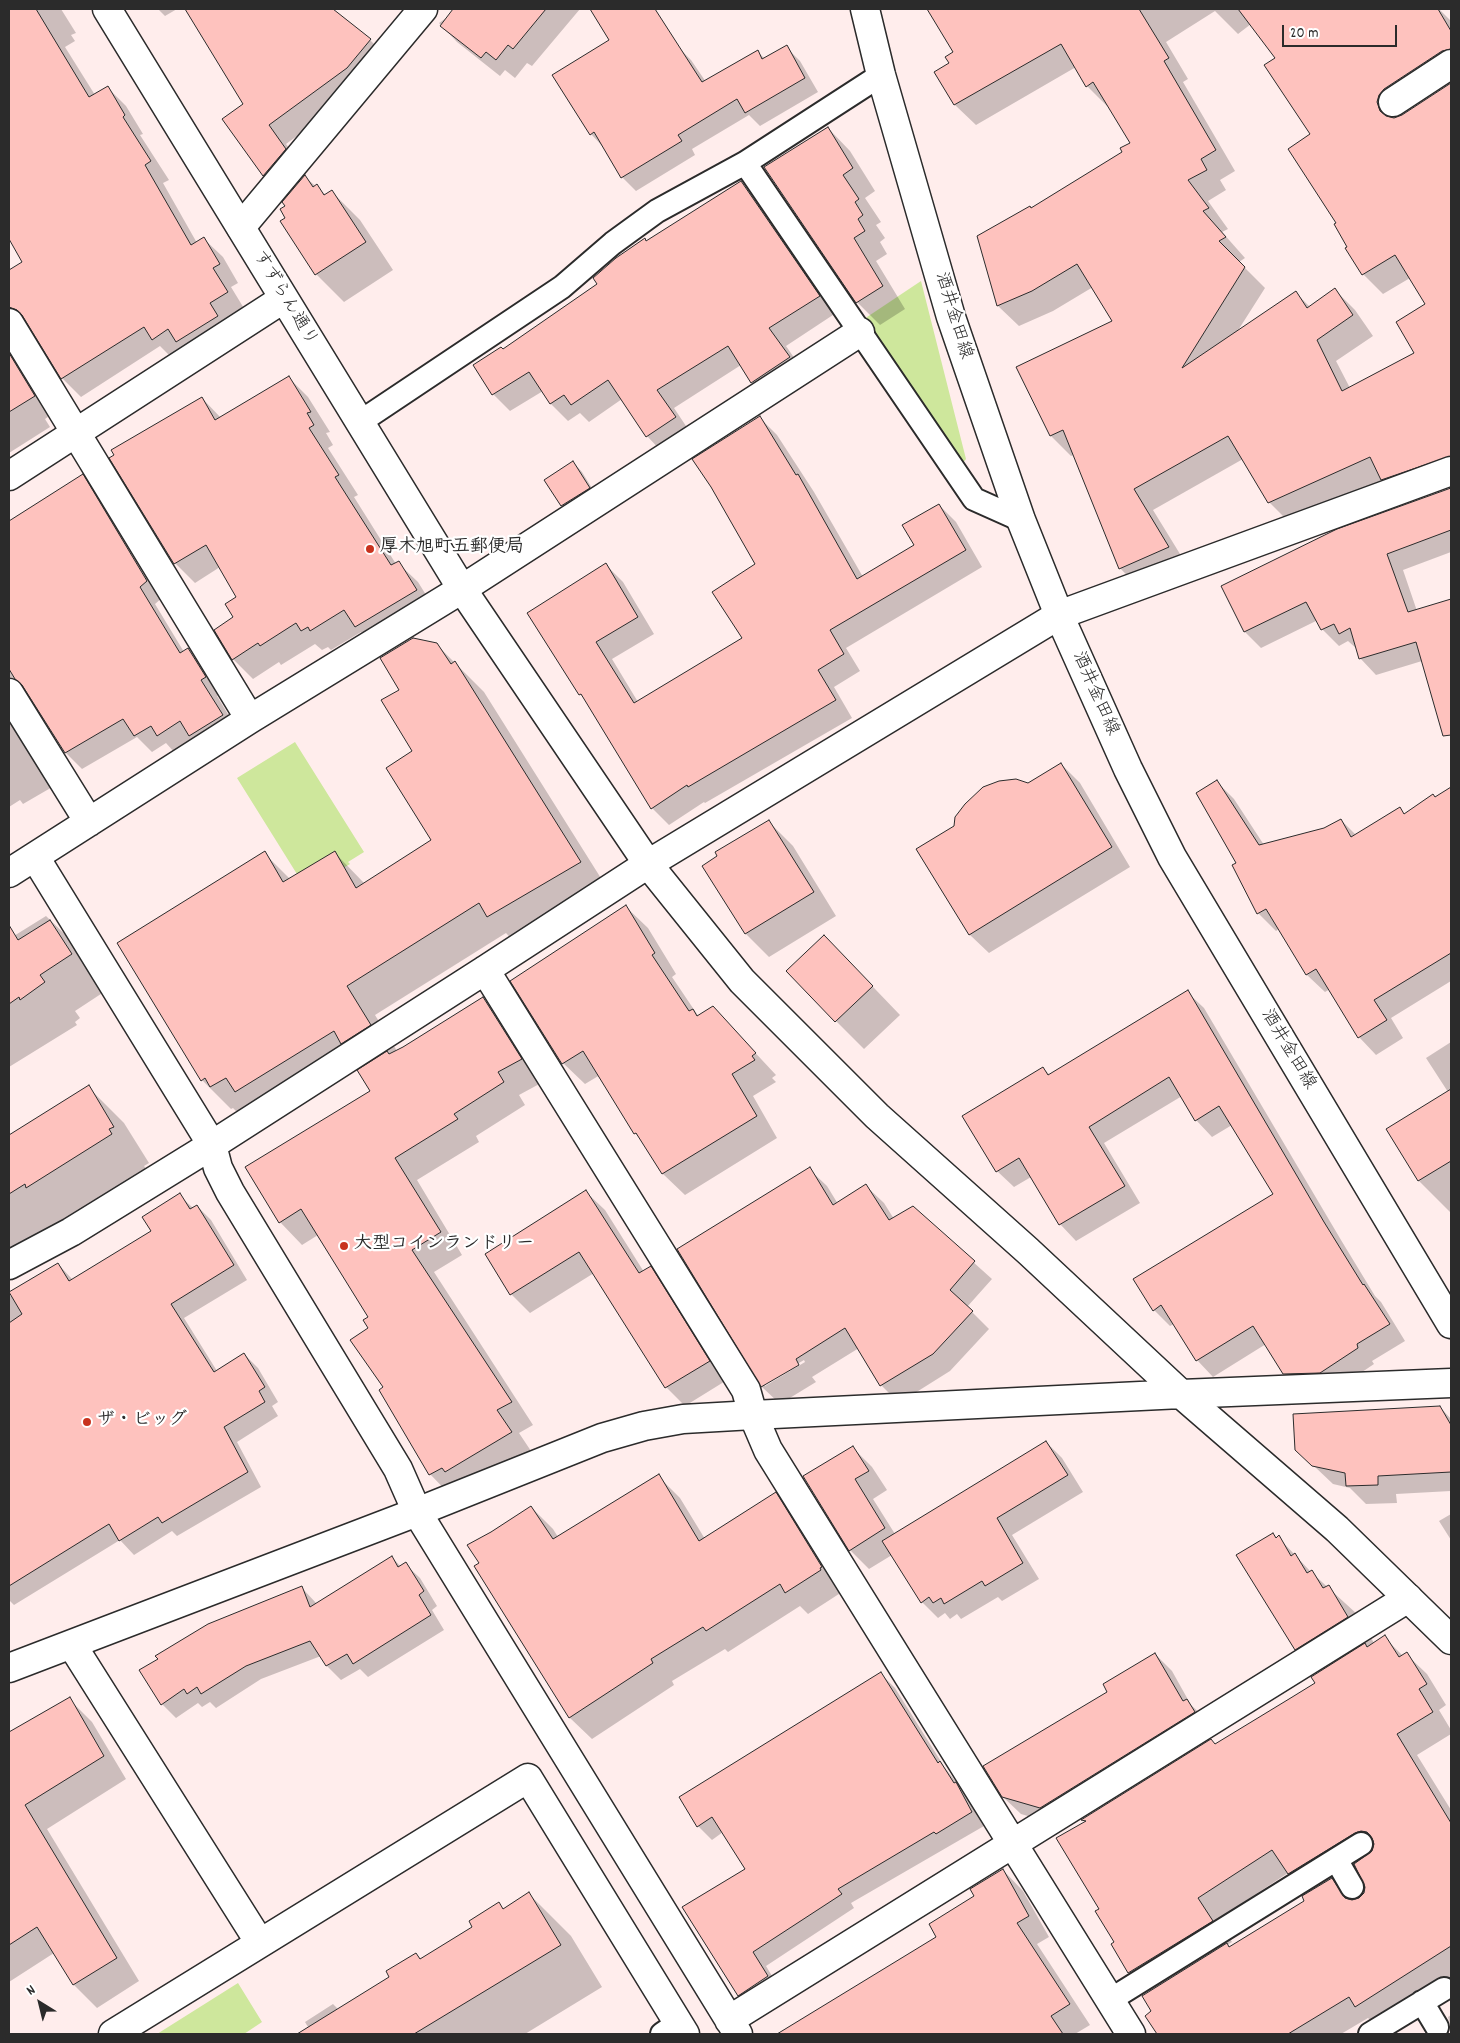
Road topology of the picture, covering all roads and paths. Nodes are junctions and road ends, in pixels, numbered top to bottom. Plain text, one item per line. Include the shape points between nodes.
1 (107, 9) edge
2 (423, 9) edge
3 (865, 9) edge
4 (1451, 64) edge
5 (880, 75) junction
6 (1393, 102) dead end
7 (746, 163) junction
8 (241, 227) junction
9 (283, 298) junction
10 (9, 323) edge
11 (860, 332) junction
12 (360, 422) junction
13 (76, 434) junction
14 (1451, 471) edge
15 (9, 476) edge
16 (1021, 520) junction
17 (462, 589) junction
18 (1059, 616) junction
19 (9, 693) edge
20 (250, 719) junction
21 (89, 822) junction
22 (36, 857) junction
23 (648, 864) junction
24 (9, 873) edge
25 (485, 970) junction
26 (212, 1145) junction
27 (9, 1265) edge
28 (1451, 1324) edge
29 (1451, 1383) edge
30 (1181, 1394) junction
31 (753, 1415) junction
32 (417, 1512) junction
33 (1408, 1598) junction
34 (1451, 1640) edge
35 (72, 1645) junction
36 (9, 1668) edge
37 (1013, 1844) junction
38 (1361, 1844) dead end
39 (1336, 1861) junction
40 (1352, 1887) dead end
41 (260, 1943) junction
42 (1444, 1989) dead end
43 (1110, 2000) junction
44 (1422, 2002) junction
45 (734, 2027) edge
46 (1437, 2027) dead end
47 (675, 2031) edge
48 (113, 2034) edge
49 (1130, 2034) edge
50 (1370, 2034) edge

1 - 8 street, すずらん通り
2 - 8 street
3 - 5 street, 酒井金田線
4 - 6 street
5 - 7 lane
5 - 16 street, 酒井金田線 via 951,317
7 - 11 lane
7 - 12 lane via 657,212 613,243 562,287
8 - 9 street, すずらん通り
9 - 12 street, すずらん通り
9 - 13 street
10 - 13 street
11 - 16 lane via 974,499
11 - 17 street
12 - 17 street, すずらん通り
13 - 15 street
13 - 20 street
14 - 18 street
16 - 18 street, 酒井金田線
17 - 20 street
17 - 23 street, すずらん通り
18 - 23 street
18 - 28 street, 酒井金田線 via 1172,857
19 - 21 street
20 - 21 street
21 - 22 street
22 - 24 street
22 - 26 street
23 - 25 street
23 - 30 street, すずらん通り via 742,981 808,1049
25 - 26 street
25 - 31 street via 746,1390
26 - 27 street via 71,1232
26 - 32 street via 218,1168 230,1192 398,1469
29 - 30 street
30 - 31 street
30 - 33 street, すずらん通り via 1337,1529
31 - 32 street via 683,1419 602,1438
31 - 37 street via 768,1450
32 - 35 street
32 - 45 street
33 - 34 street, すずらん通り
33 - 37 street
35 - 36 street
35 - 41 street
37 - 43 street
37 - 45 street
38 - 39 lane
39 - 40 lane
39 - 43 lane
41 - 47 street via 528,1778
41 - 48 street
42 - 44 lane
43 - 49 street
44 - 46 lane
44 - 50 lane

